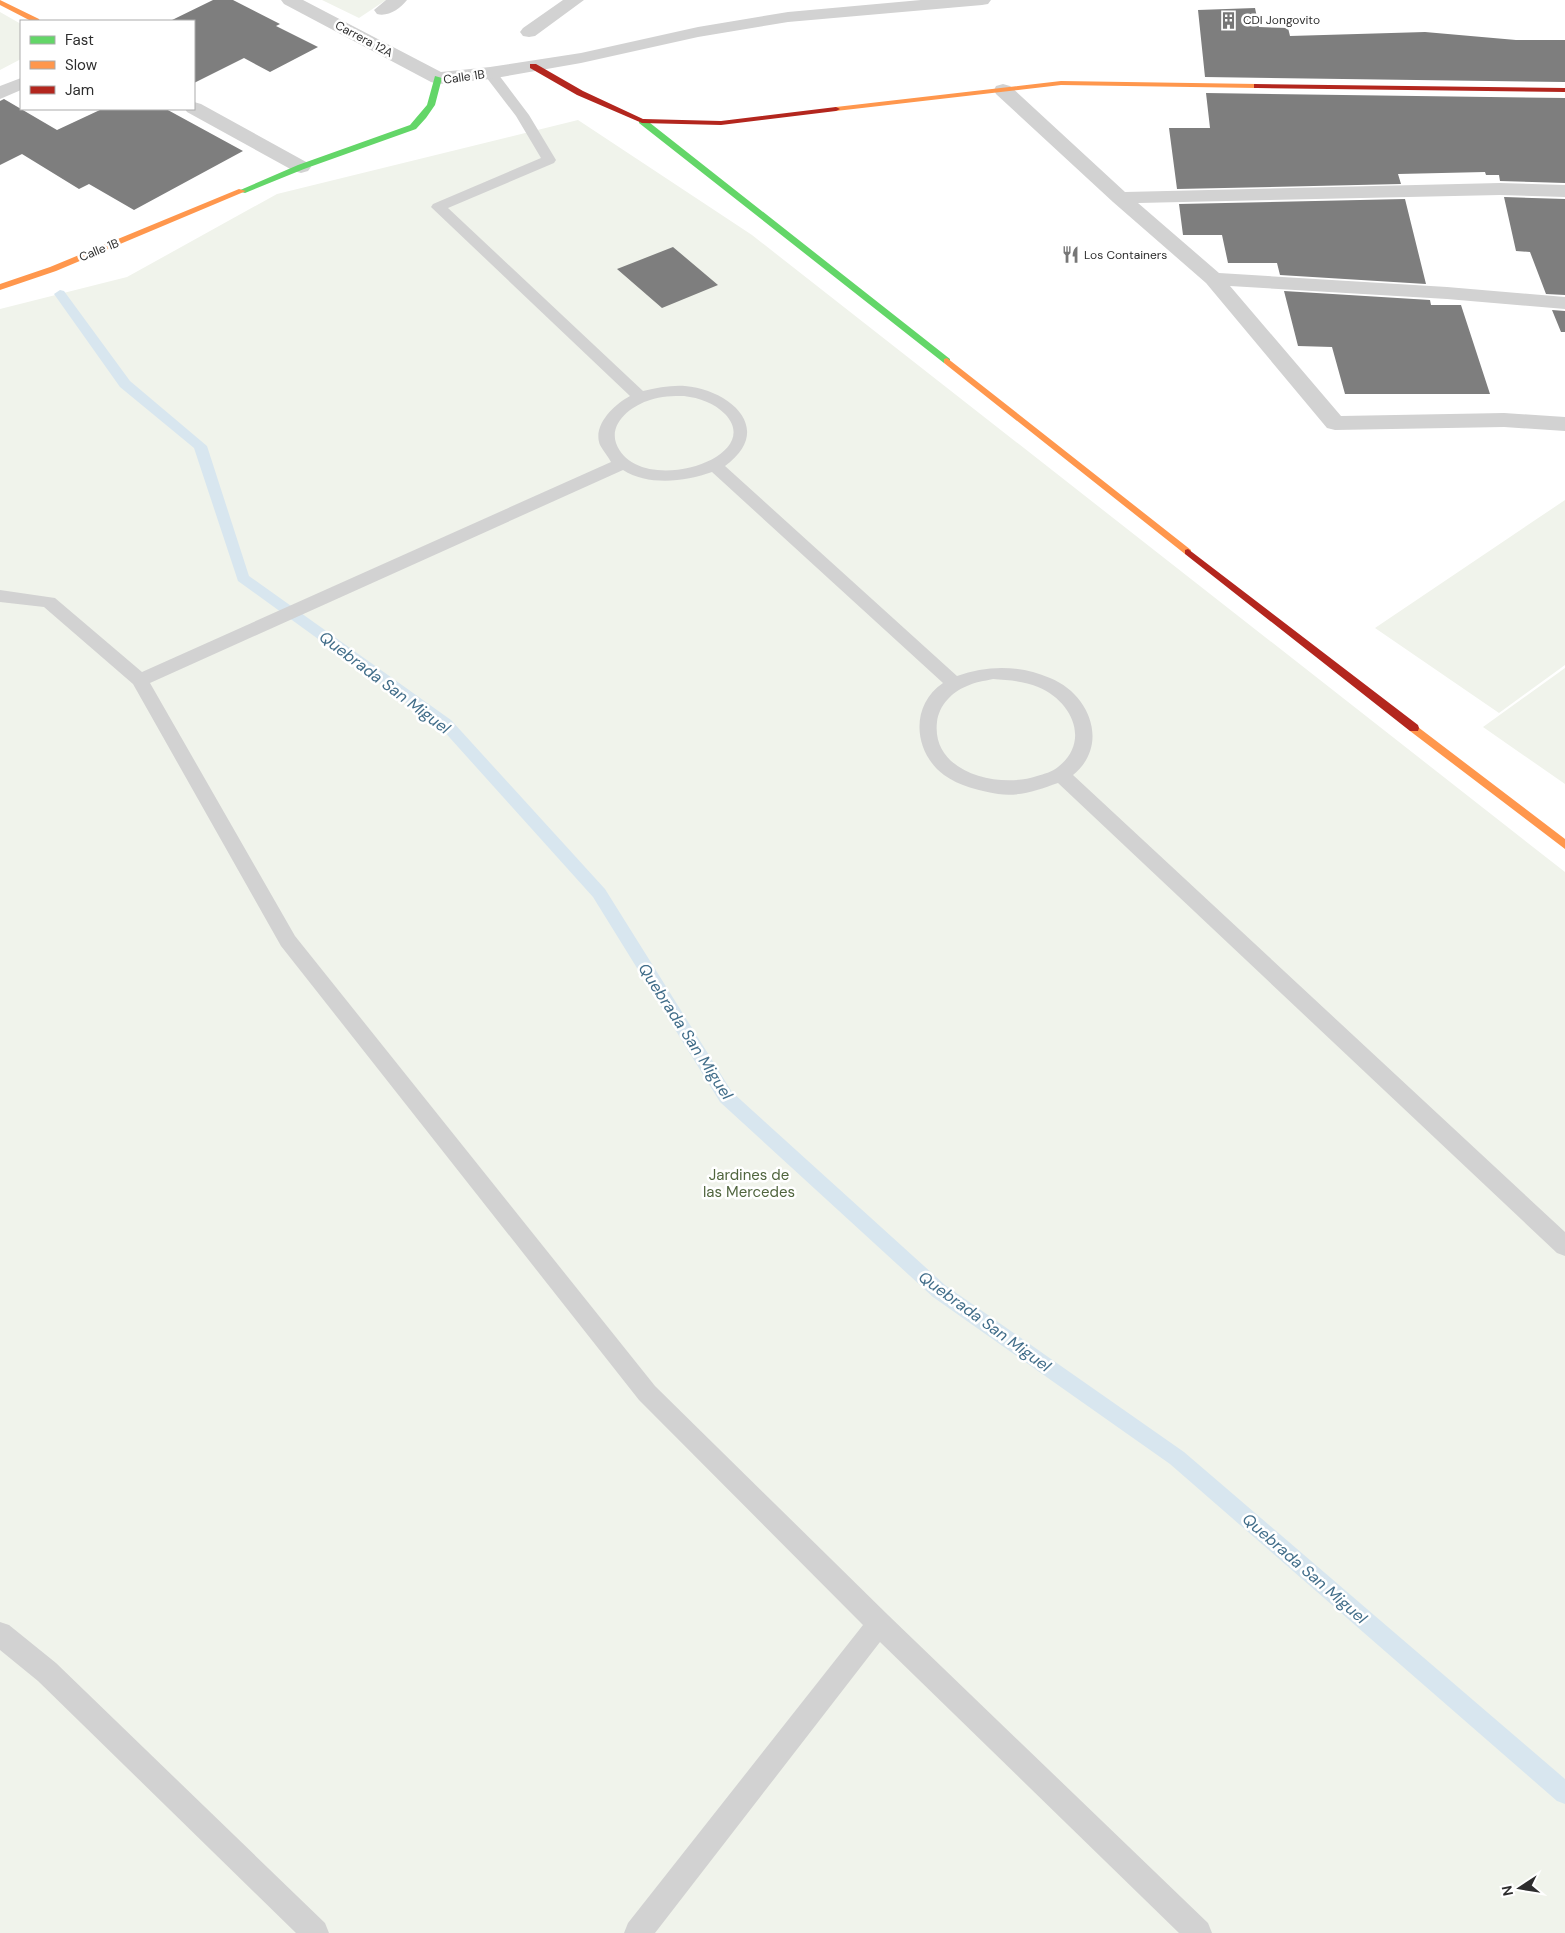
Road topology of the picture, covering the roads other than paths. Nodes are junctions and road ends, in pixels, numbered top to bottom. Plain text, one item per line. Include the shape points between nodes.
1 (290, 0) edge
2 (575, 0) edge
3 (982, 0) edge
4 (960, 1) edge
5 (0, 2) edge
6 (34, 20) edge
7 (528, 32) dead end
8 (534, 66) junction
9 (490, 73) junction
10 (438, 78) junction
11 (20, 84) edge
12 (1003, 90) junction
13 (1565, 90) edge
14 (0, 93) edge
15 (195, 109) edge
16 (642, 121) junction
17 (301, 167) junction
18 (1565, 191) edge
19 (1120, 198) junction
20 (1213, 279) junction
21 (0, 287) edge
22 (1565, 303) edge
23 (640, 397) junction
24 (1565, 424) edge
25 (623, 463) junction
26 (715, 466) junction
27 (0, 596) edge
28 (140, 680) junction
29 (955, 684) junction
30 (1061, 775) junction
31 (1565, 845) edge
32 (1565, 1246) edge
33 (879, 1624) junction
34 (0, 1634) edge
35 (315, 1933) edge
36 (638, 1933) edge
37 (1198, 1933) edge

1 - 10 street, Carrera 12A
2 - 7 street
3 - 4 street, Calle 1B
4 - 8 street, Calle 1B via 788,17
5 - 6 street
8 - 9 street, Calle 1B
8 - 16 street via 580,93
9 - 10 street, Calle 1B
9 - 23 lane via 522,115 549,160 438,206
10 - 17 street, Calle 1B via 438,94 432,108 413,127
11 - 14 street
12 - 13 street via 1061,82
12 - 16 street via 721,123
12 - 19 street
15 - 17 street
16 - 31 street
17 - 21 street, Calle 1B via 53,269
18 - 19 street via 1500,189
19 - 20 street
20 - 22 street
20 - 24 street via 1335,424 1504,420
23 - 25 lane via 622,406 608,424 610,448
23 - 26 lane via 684,391 715,399 727,407 738,420 741,434 736,448
25 - 26 lane via 651,474 675,476
25 - 28 lane
26 - 29 lane
27 - 28 lane via 50,602
28 - 33 lane via 288,941 647,1393
29 - 30 lane via 993,673 1010,674 1037,679 1061,692 1077,708 1084,723 1085,743 1077,760
29 - 30 lane via 937,698 926,719 928,739 939,760 959,776 976,784 1004,788 1027,788
30 - 32 lane
33 - 36 lane
33 - 37 lane
34 - 35 lane via 47,1672

